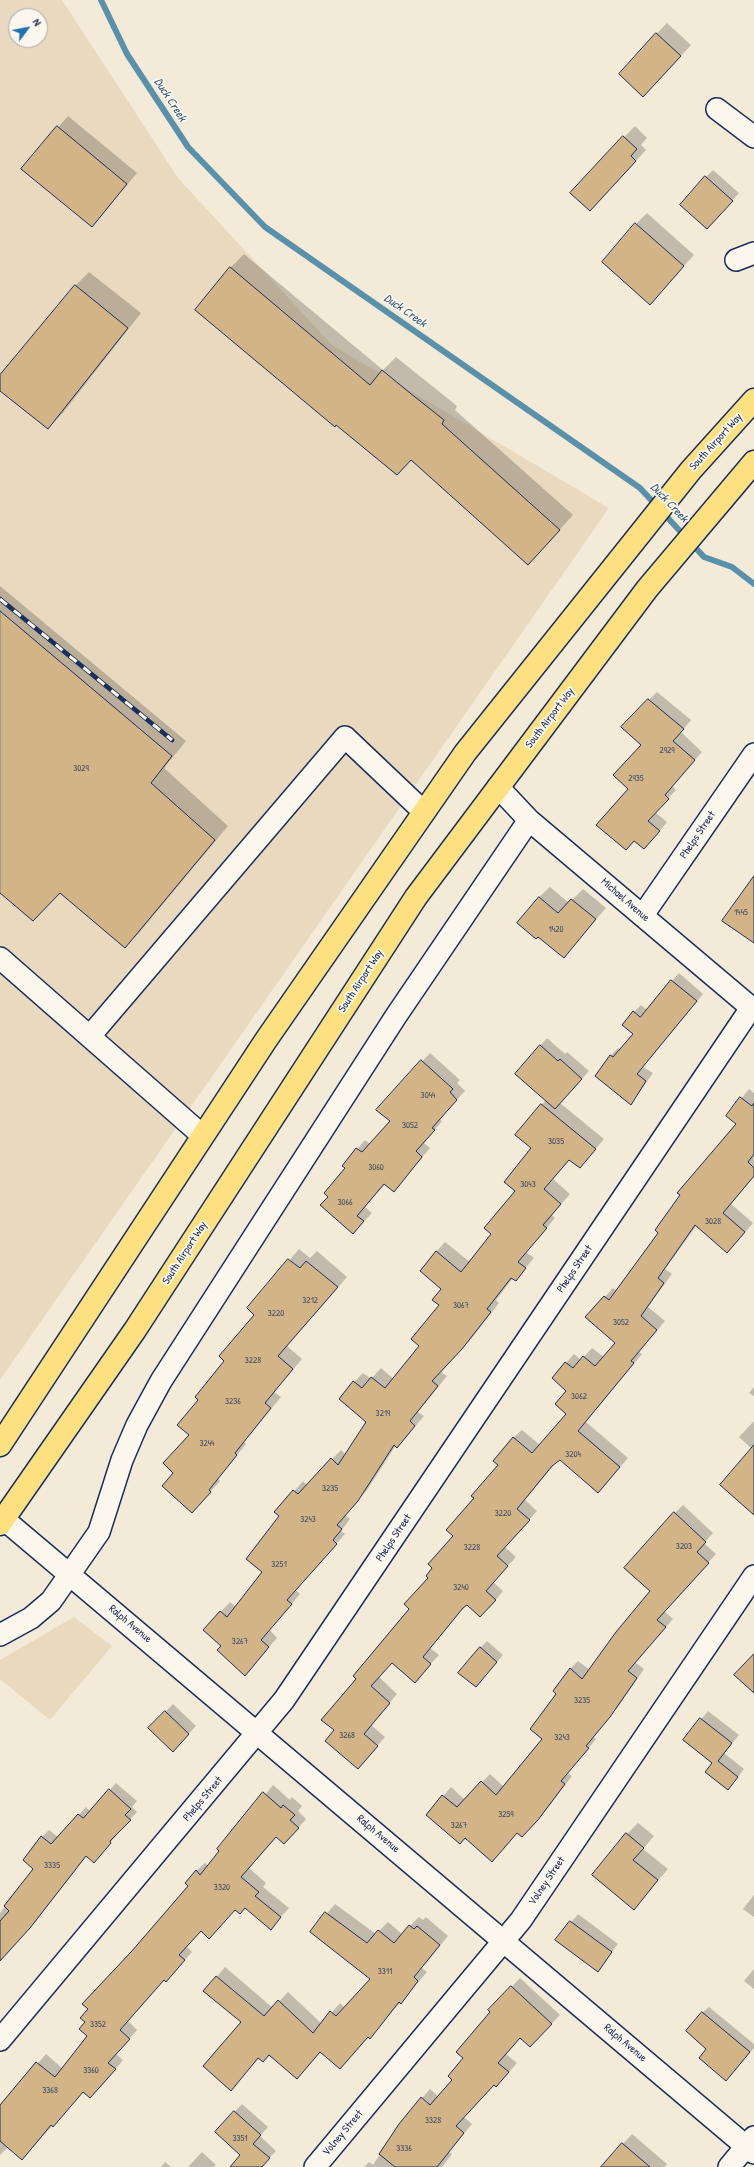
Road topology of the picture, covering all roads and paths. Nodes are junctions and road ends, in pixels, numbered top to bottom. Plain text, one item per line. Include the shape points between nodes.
1 (717, 109) dead end
2 (754, 138) edge
3 (754, 400) edge
4 (754, 462) edge
5 (754, 754) edge
6 (498, 788) junction
7 (424, 812) junction
8 (529, 820) junction
9 (643, 915) junction
10 (0, 958) edge
11 (753, 1009) edge
12 (90, 1036) junction
13 (203, 1136) junction
14 (0, 1445) edge
15 (1, 1520) edge
16 (71, 1574) junction
17 (754, 1576) edge
18 (0, 1635) edge
19 (258, 1732) junction
20 (504, 1941) junction
21 (0, 2040) edge
22 (751, 2146) edge
23 (314, 2167) edge
24 (729, 2167) edge

1 - 2 street
3 - 7 main road, South Airport Way via 636,538 465,753
4 - 6 main road, South Airport Way via 647,589
5 - 9 street, Phelps Street
6 - 8 street, Michael Avenue
6 - 15 main road, South Airport Way via 416,897 135,1330
7 - 12 street via 344,737
7 - 13 main road, South Airport Way via 266,1040
8 - 9 street, Michael Avenue
8 - 16 street via 396,1016 160,1381 122,1460 99,1532
9 - 11 street, Michael Avenue
10 - 12 street
11 - 19 street, Phelps Street via 284,1700
12 - 13 street
13 - 14 main road, South Airport Way
15 - 16 street, Ralph Avenue
16 - 18 street via 51,1601 31,1618
16 - 19 street, Ralph Avenue
17 - 20 street, Volney Street via 521,1920
19 - 20 street, Ralph Avenue
19 - 21 street, Phelps Street
20 - 22 street, Ralph Avenue
20 - 23 street, Volney Street
22 - 24 street

